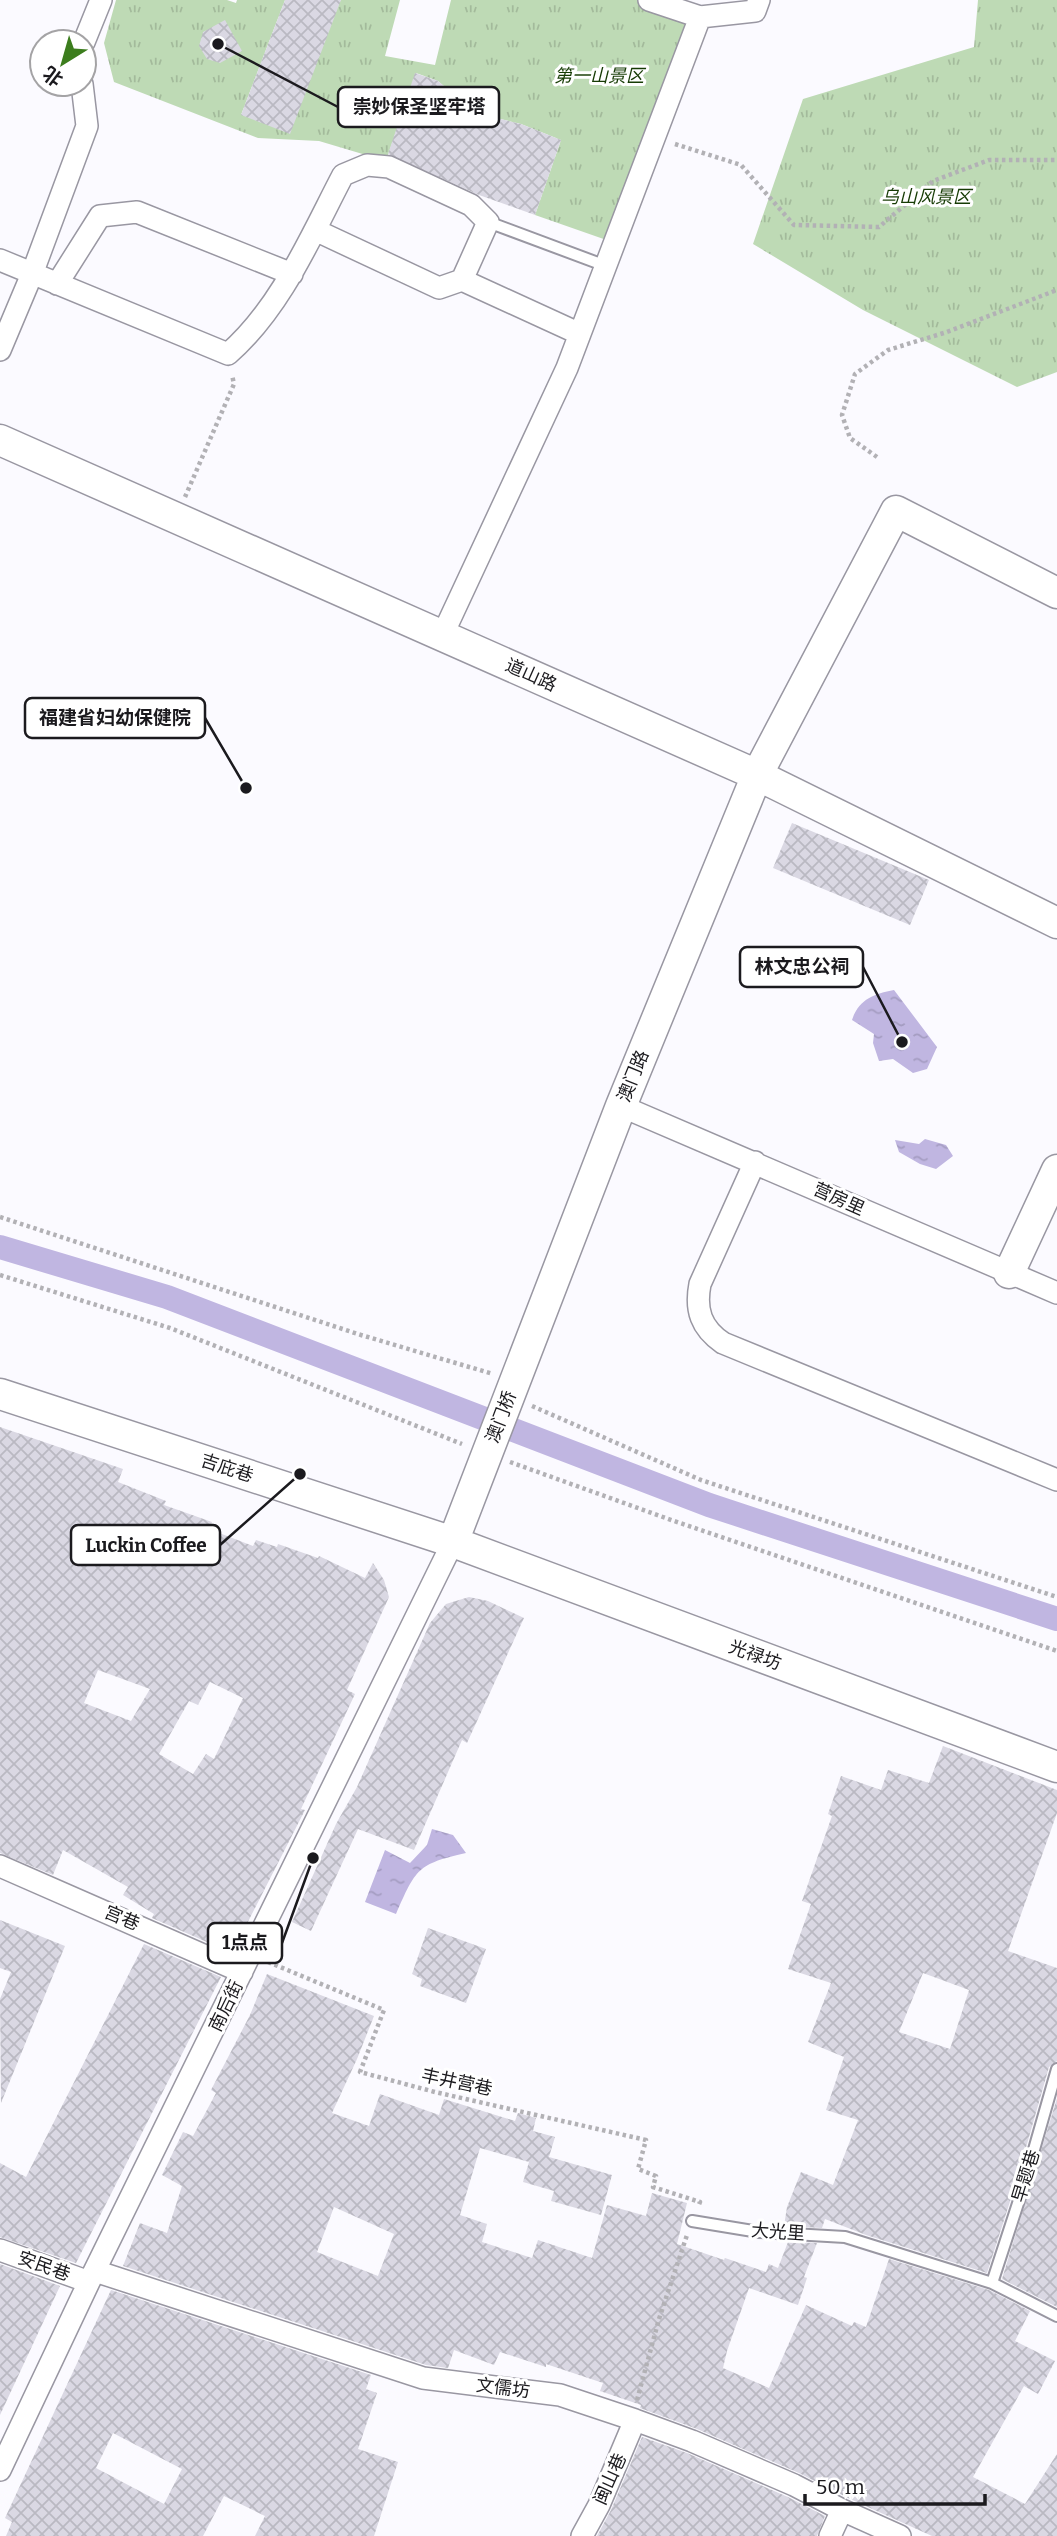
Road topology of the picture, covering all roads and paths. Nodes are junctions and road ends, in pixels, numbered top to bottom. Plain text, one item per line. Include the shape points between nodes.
1 (101, 0) edge
2 (649, 0) edge
3 (759, 0) edge
4 (700, 17) junction
5 (90, 28) edge
6 (84, 98) edge
7 (655, 138) junction
8 (1057, 160) edge
9 (488, 222) junction
10 (315, 230) junction
11 (0, 260) edge
12 (606, 266) junction
13 (32, 274) junction
14 (292, 274) junction
15 (461, 280) junction
16 (57, 284) junction
17 (1057, 290) edge
18 (580, 334) junction
19 (0, 350) edge
20 (228, 354) junction
21 (0, 440) edge
22 (877, 457) dead end
23 (176, 518) junction
24 (1057, 593) edge
25 (442, 636) junction
26 (757, 775) junction
27 (1057, 923) edge
28 (621, 1106) junction
29 (755, 1162) junction
30 (1057, 1170) edge
31 (0, 1217) edge
32 (1009, 1273) junction
33 (0, 1275) edge
34 (1057, 1293) edge
35 (516, 1380) junction
36 (0, 1394) edge
37 (487, 1454) junction
38 (1057, 1480) edge
39 (453, 1542) junction
40 (1057, 1597) edge
41 (1057, 1651) edge
42 (1057, 1768) edge
43 (0, 1867) edge
44 (247, 1963) junction
45 (1057, 2068) edge
46 (700, 2202) dead end
47 (692, 2221) joint
48 (0, 2250) edge
49 (92, 2277) junction
50 (992, 2283) junction
51 (1057, 2316) edge
52 (635, 2420) junction
53 (0, 2470) edge
54 (842, 2510) junction
55 (582, 2536) edge
56 (830, 2536) edge
57 (900, 2536) edge

1 - 5 street
2 - 4 street
3 - 4 street via 755,11
4 - 7 street
6 - 13 street via 87,126
7 - 8 path via 741,165 793,225 879,227 933,181 989,160
7 - 12 street
9 - 10 street via 471,205 401,172 367,165 343,175
9 - 12 lane
9 - 15 street
10 - 14 street
10 - 15 street via 439,288
11 - 13 street
12 - 18 street
13 - 16 street
13 - 19 street
14 - 16 street via 137,212 100,216
14 - 20 street via 243,341
15 - 18 street
16 - 20 street
17 - 22 path via 888,350 855,374 842,415 850,438
18 - 25 street
20 - 23 path via 234,384
21 - 23 street, 道山路
23 - 25 street, 道山路
24 - 26 street, 澳门路 via 896,511
25 - 26 street, 道山路
26 - 27 street, 道山路
26 - 28 street, 澳门路
28 - 29 street, 营房里
28 - 35 street, 澳门路
29 - 32 street, 营房里
29 - 38 street via 700,1284 699,1313 710,1335
30 - 32 street
31 - 35 path via 361,1335
32 - 34 street, 营房里
33 - 37 path via 170,1328
35 - 37 street, 澳门桥
35 - 40 path via 534,1408 701,1480
36 - 39 street, 吉庇巷
37 - 39 street
37 - 41 path
39 - 42 street, 光禄坊
39 - 44 street, 南后街
43 - 44 street, 宫巷
44 - 46 path, 丰井营巷 via 384,2010 360,2072 646,2140 638,2169 656,2176 653,2187
44 - 49 street, 南后街
45 - 50 lane, 早题巷
47 - 50 lane, 大光里 via 759,2232 845,2237
47 - 52 path via 659,2319
48 - 49 street, 安民巷
49 - 52 street, 文儒坊 via 423,2378 560,2395
49 - 53 street, 南后街
50 - 51 lane, 大光里
52 - 54 street, 文儒坊 via 794,2485
52 - 55 street, 闽山巷
54 - 56 street
54 - 57 street, 文儒坊

